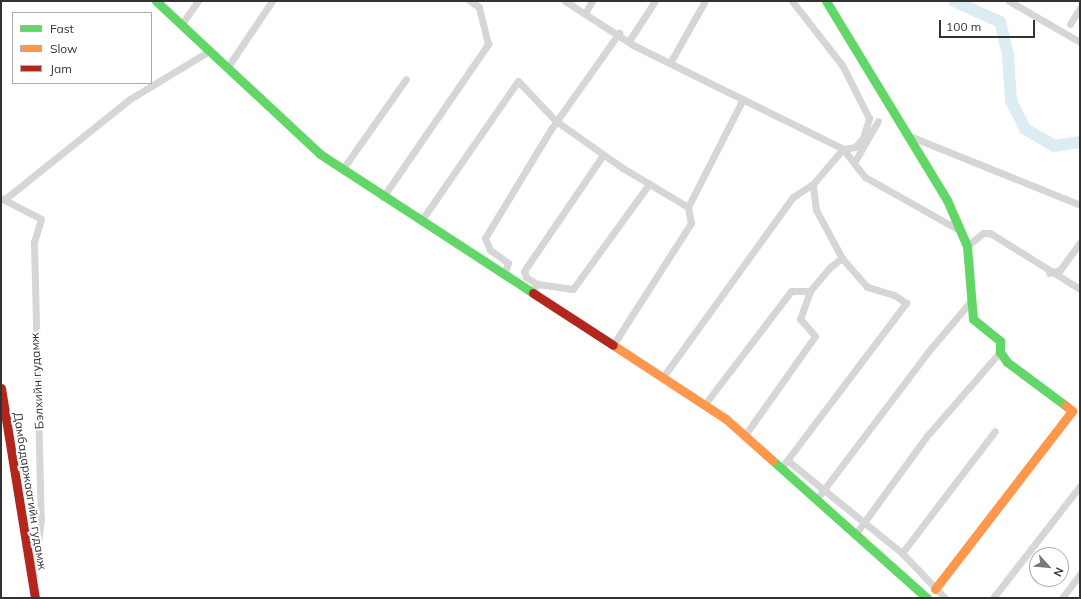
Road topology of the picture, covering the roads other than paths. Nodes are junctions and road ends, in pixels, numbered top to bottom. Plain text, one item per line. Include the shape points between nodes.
1 (156, 1) edge
2 (198, 1) edge
3 (272, 1) edge
4 (470, 1) edge
5 (565, 1) edge
6 (592, 1) edge
7 (655, 1) edge
8 (705, 1) edge
9 (792, 1) edge
10 (826, 1) edge
11 (1011, 2) edge
12 (1080, 8) edge
13 (586, 13) junction
14 (1070, 24) dead end
15 (181, 25) junction
16 (619, 33) junction
17 (629, 41) junction
18 (1080, 42) edge
19 (209, 51) junction
20 (670, 63) junction
21 (227, 68) junction
22 (406, 79) dead end
23 (743, 99) junction
24 (556, 121) junction
25 (878, 121) dead end
26 (905, 134) junction
27 (603, 155) junction
28 (850, 155) junction
29 (342, 170) junction
30 (649, 184) junction
31 (813, 184) junction
32 (383, 197) junction
33 (3, 198) edge
34 (1080, 205) edge
35 (688, 207) junction
36 (421, 221) junction
37 (961, 231) junction
38 (1080, 242) edge
39 (967, 246) junction
40 (842, 258) junction
41 (1049, 273) junction
42 (504, 275) junction
43 (536, 284) junction
44 (1080, 289) edge
45 (810, 291) junction
46 (531, 293) junction
47 (971, 301) junction
48 (613, 345) junction
49 (1000, 352) junction
50 (663, 377) junction
51 (1, 388) edge
52 (705, 404) junction
53 (995, 431) dead end
54 (745, 434) junction
55 (785, 463) junction
56 (1080, 486) edge
57 (824, 489) junction
58 (816, 500) junction
59 (864, 523) junction
60 (857, 532) junction
61 (902, 553) junction
62 (1080, 574) edge
63 (33, 585) junction
64 (935, 589) junction
65 (35, 598) edge
66 (927, 598) edge
67 (945, 598) edge
68 (993, 598) edge
69 (1062, 598) edge

1 - 15 main road
2 - 15 street
3 - 21 street
4 - 32 street via 479,7 488,44
5 - 13 street
6 - 13 street
7 - 17 street
8 - 20 street
9 - 28 street via 842,65 869,118 863,138
10 - 26 main road
11 - 18 street
12 - 14 street
13 - 16 street
15 - 19 main road
16 - 17 street
16 - 24 street
17 - 20 street
19 - 21 main road
19 - 33 street, Бэлхийн гудамж via 130,99
20 - 23 street
21 - 29 main road via 320,154
22 - 29 street
23 - 28 street
23 - 35 street
24 - 27 street
24 - 36 street via 518,81
24 - 42 street via 485,238 490,250 508,263
25 - 28 street
26 - 34 street
26 - 37 main road via 947,200
27 - 30 street
27 - 43 street via 524,271 526,277
28 - 31 street
28 - 37 street via 865,177
29 - 32 main road
30 - 35 street
30 - 43 street via 574,289
31 - 40 street via 816,210
31 - 50 street via 793,197
32 - 36 main road
33 - 63 street, Бэлхийн гудамж via 41,219 34,242 34,322 41,519
35 - 48 street via 691,223
36 - 42 main road
37 - 39 main road
38 - 41 street via 1060,270
39 - 41 street via 985,232
39 - 47 main road
40 - 45 street via 830,267
40 - 55 street via 868,287 894,295 906,303
41 - 44 street
42 - 46 main road
43 - 46 street
45 - 52 street via 791,291
45 - 54 street via 800,319 815,336
46 - 48 main road
47 - 49 main road via 973,319 1000,341
47 - 57 street
48 - 50 main road
49 - 59 street via 926,437
49 - 64 main road via 1008,362 1072,411
50 - 52 main road
51 - 63 main road, Дамбадаржаагийн гудамж
52 - 54 main road
53 - 61 street
54 - 55 main road
55 - 57 street
55 - 58 main road
56 - 68 street
57 - 58 street
57 - 59 street
58 - 60 main road
59 - 60 street
59 - 61 street
60 - 66 main road
61 - 64 street
62 - 69 street
63 - 65 main road, Дамбадаржаагийн гудамж
64 - 67 street

